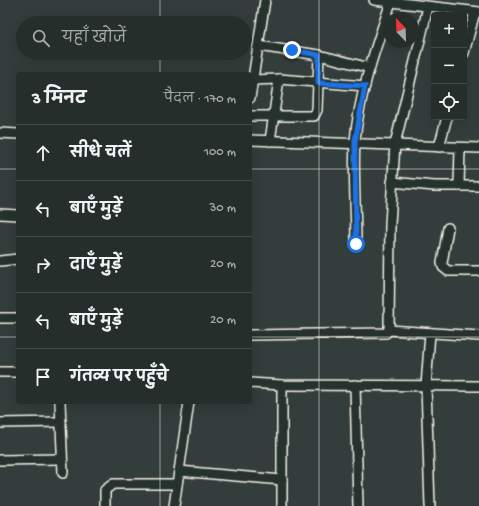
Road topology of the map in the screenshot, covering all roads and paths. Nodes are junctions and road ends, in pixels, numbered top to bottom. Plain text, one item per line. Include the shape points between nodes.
1 (265, 0) edge
2 (374, 0) edge
3 (391, 2) junction
4 (417, 3) edge
5 (428, 8) junction
6 (477, 12) edge
7 (258, 46) junction
8 (466, 48) edge
9 (319, 55) junction
10 (370, 68) junction
11 (279, 79) junction
12 (252, 80) joint
13 (318, 83) junction
14 (365, 86) junction
15 (252, 116) edge
16 (273, 116) junction
17 (446, 120) edge
18 (0, 133) edge
19 (16, 134) edge
20 (252, 140) edge
21 (270, 141) junction
22 (395, 144) junction
23 (355, 145) junction
24 (439, 147) junction
25 (460, 148) junction
26 (479, 148) edge
27 (392, 182) junction
28 (459, 186) junction
29 (479, 186) edge
30 (0, 214) edge
31 (16, 215) edge
32 (448, 228) dead end
33 (356, 244) dead end
34 (16, 259) edge
35 (0, 260) edge
36 (479, 271) edge
37 (0, 318) edge
38 (16, 318) edge
39 (389, 330) junction
40 (430, 334) junction
41 (252, 335) edge
42 (479, 336) edge
43 (0, 372) edge
44 (16, 372) edge
45 (252, 383) edge
46 (282, 385) junction
47 (355, 386) junction
48 (426, 386) junction
49 (479, 386) edge
50 (60, 404) edge
51 (189, 404) edge
52 (61, 422) junction
53 (0, 423) edge
54 (61, 459) junction
55 (0, 460) edge
56 (179, 471) junction
57 (63, 473) dead end
58 (282, 480) junction
59 (177, 484) junction
60 (105, 506) edge
61 (174, 506) edge
62 (282, 506) edge
63 (358, 506) edge
64 (430, 506) edge

1 - 7 street
2 - 3 street
3 - 4 street
3 - 10 street
4 - 5 street
5 - 6 street
5 - 22 street
6 - 8 street
7 - 9 street
7 - 12 street
9 - 10 street
9 - 13 street
10 - 14 street
11 - 12 street
11 - 13 street
11 - 16 street
13 - 14 street
13 - 16 street via 317,110 314,116
14 - 23 street
15 - 16 street
16 - 21 street
17 - 24 street
18 - 19 street
20 - 21 street
21 - 23 street
22 - 23 street
22 - 24 street
22 - 27 street
23 - 33 street
24 - 25 street
25 - 26 street
25 - 28 street
27 - 28 street
27 - 39 street
28 - 29 street
30 - 31 street
32 - 36 street via 443,267 448,271
34 - 35 street
37 - 38 street
39 - 40 street
39 - 41 street via 386,333
40 - 42 street
40 - 48 street
43 - 44 street
45 - 46 street
46 - 47 street
46 - 58 street
47 - 48 street
47 - 63 street
48 - 49 street
48 - 64 street
50 - 52 street
51 - 56 street
52 - 53 street
52 - 54 street
54 - 55 street
54 - 57 street
56 - 58 street
56 - 59 street
58 - 62 street
59 - 60 street via 113,484 106,490
59 - 61 street

